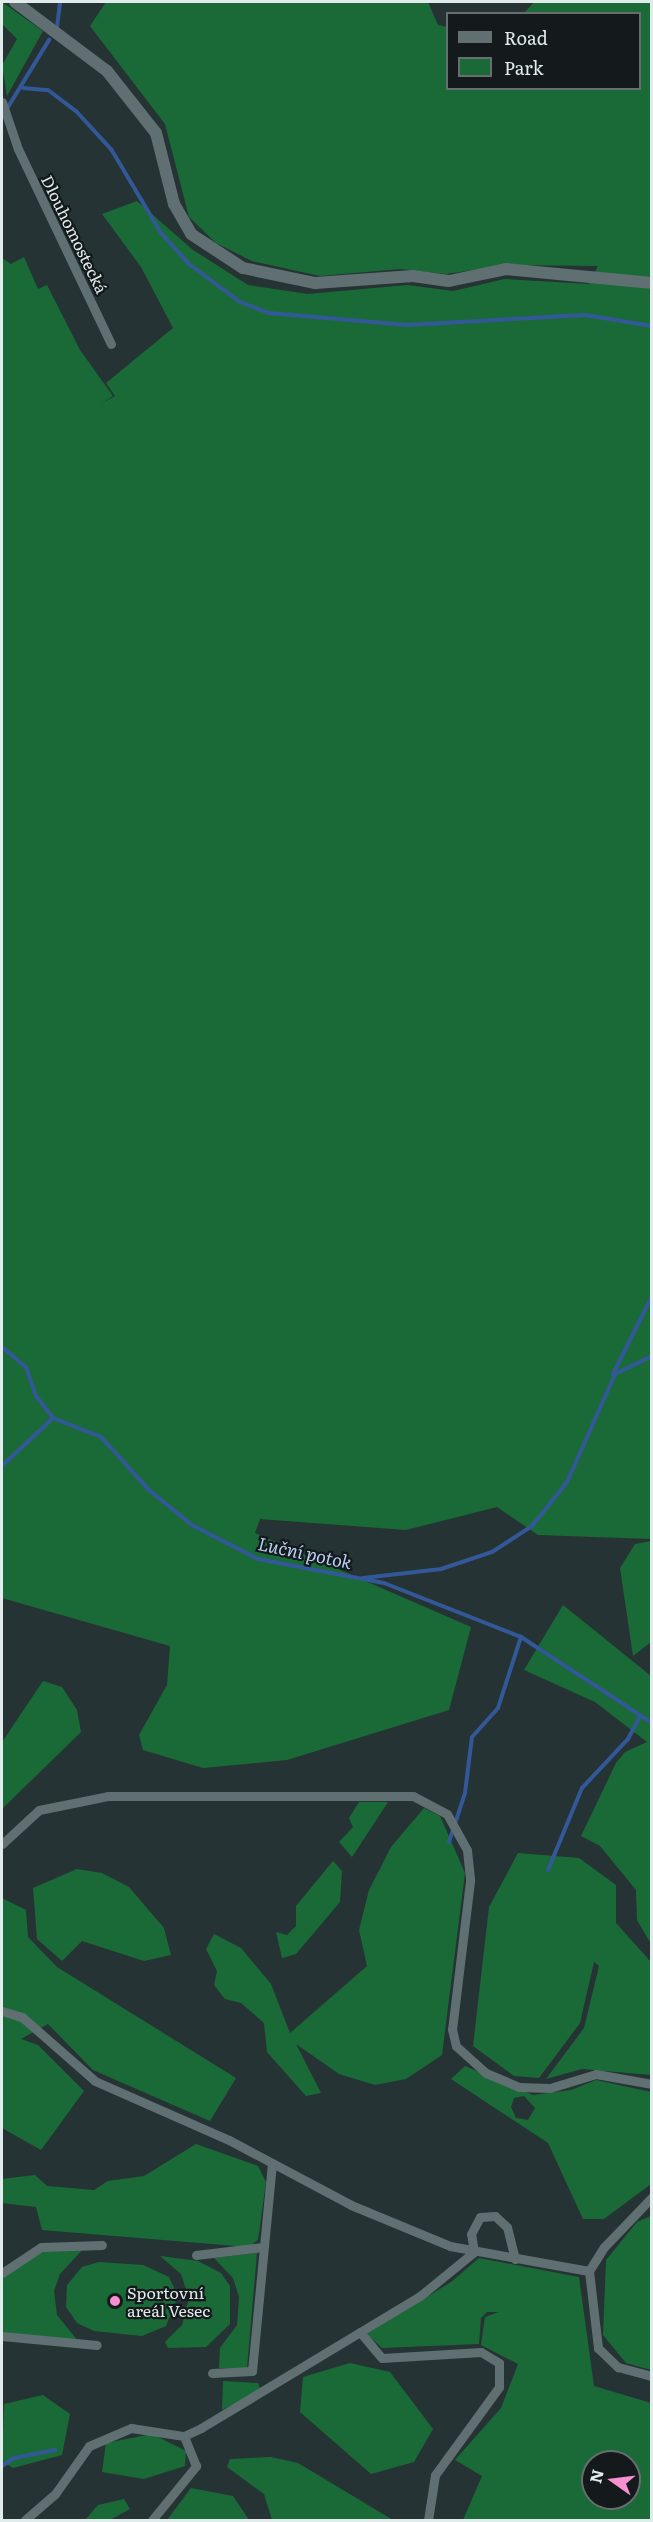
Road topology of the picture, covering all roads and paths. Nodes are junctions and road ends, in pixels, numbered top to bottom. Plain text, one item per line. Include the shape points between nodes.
1 (15, 2) edge
2 (2, 102) edge
3 (651, 283) edge
4 (111, 344) dead end
5 (2, 1844) edge
6 (2, 2011) edge
7 (651, 2084) edge
8 (272, 2163) junction
9 (651, 2197) edge
10 (102, 2245) dead end
11 (263, 2247) junction
12 (474, 2252) junction
13 (196, 2255) dead end
14 (515, 2259) junction
15 (589, 2271) junction
16 (2, 2273) edge
17 (360, 2332) junction
18 (2, 2336) edge
19 (97, 2345) dead end
20 (212, 2373) dead end
21 (651, 2376) edge
22 (184, 2436) junction
23 (25, 2520) edge
24 (152, 2520) edge
25 (428, 2520) edge

1 - 3 street via 107,71 156,133 174,204 191,234 243,268 315,283 413,276 449,281 506,269
2 - 4 street, Dlouhomostecká
5 - 7 street via 39,1810 108,1796 413,1796 447,1814 467,1850 470,1881 452,2029 456,2046 486,2073 519,2087 550,2088 596,2074
6 - 8 street via 22,2016 95,2081
8 - 11 street
8 - 12 street via 351,2205
9 - 15 street via 604,2247
10 - 16 street via 41,2247
11 - 13 street
11 - 20 street via 252,2371
12 - 14 street
12 - 14 street via 471,2234 480,2217 495,2216 507,2227
12 - 17 street
14 - 15 street
15 - 21 street via 598,2348 618,2367
17 - 22 street
17 - 25 street via 382,2358 482,2352 499,2363 499,2387 435,2475
18 - 19 street
22 - 23 street via 130,2428 89,2446 55,2494
22 - 24 street via 196,2466

